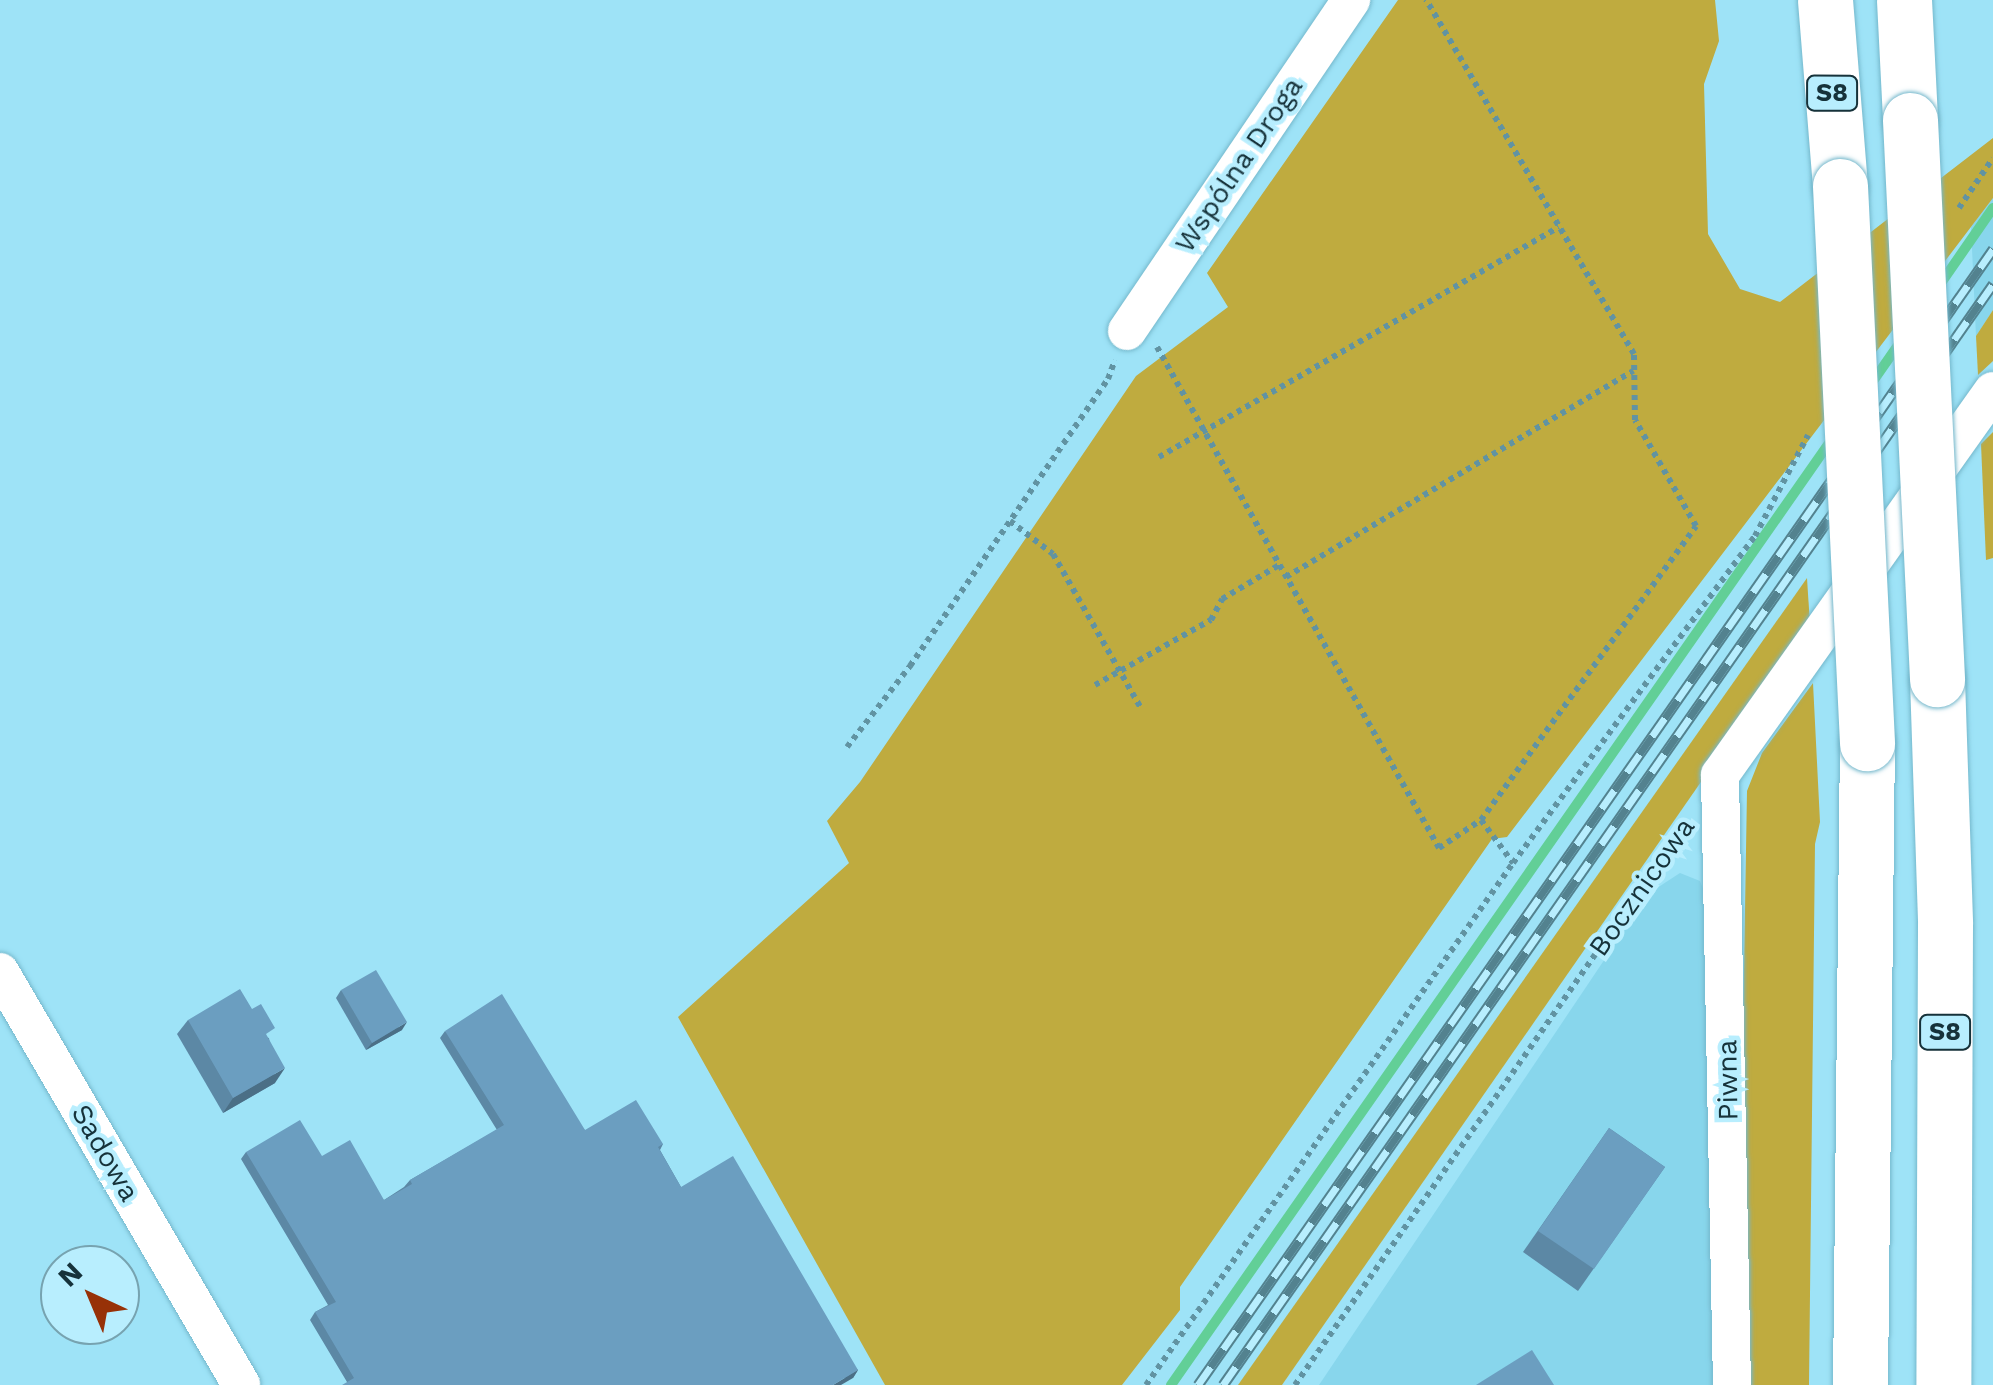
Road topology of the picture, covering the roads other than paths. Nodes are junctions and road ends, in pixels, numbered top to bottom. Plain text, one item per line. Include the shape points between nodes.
1 (1351, 0) edge
2 (1825, 0) edge
3 (1904, 0) edge
4 (1132, 322) road end
5 (1993, 390) edge
6 (0, 972) edge
7 (241, 1385) edge
8 (1732, 1385) edge
9 (1860, 1385) edge
10 (1943, 1385) edge

1 - 4 street, Wspólna Droga
2 - 9 highway, S8, bridge via 1867,743
3 - 10 highway, S8, bridge via 1945,924
5 - 8 street, Piwna via 1720,775
6 - 7 street, Sadowa

